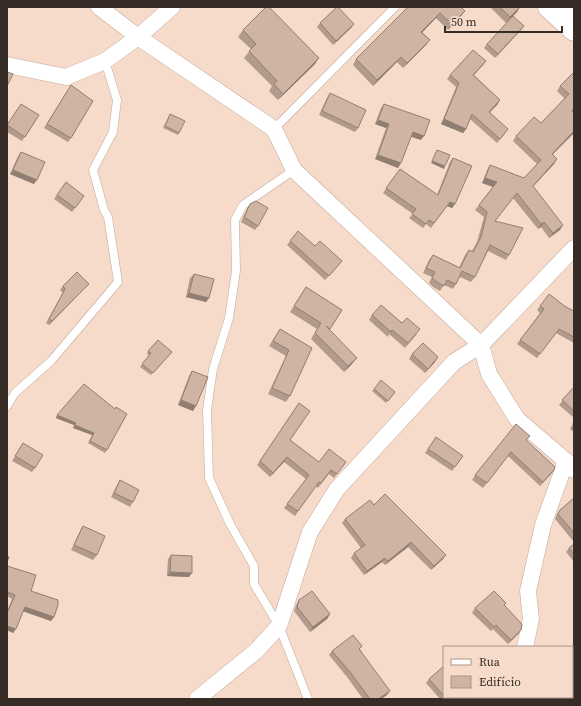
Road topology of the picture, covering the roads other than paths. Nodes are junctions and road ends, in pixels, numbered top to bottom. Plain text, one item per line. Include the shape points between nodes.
1 (99, 7) edge
2 (172, 7) edge
3 (395, 7) edge
4 (138, 37) junction
5 (105, 60) junction
6 (7, 65) edge
7 (274, 129) junction
8 (294, 170) junction
9 (574, 248) edge
10 (481, 345) junction
11 (7, 406) edge
12 (570, 466) edge
13 (279, 626) junction
14 (525, 646) edge
15 (197, 699) edge
16 (308, 699) edge

1 - 4 street
2 - 4 street
3 - 7 lane
4 - 5 street
4 - 7 street
5 - 6 street via 66,77
5 - 11 lane via 117,100 112,132 93,170 108,217 118,282 51,361 15,393
7 - 8 street
8 - 10 street
8 - 13 lane via 243,205 235,220 236,271 229,318 213,369 207,410 209,478 230,524 254,566 254,584
9 - 10 street
10 - 12 street via 490,374 517,419
10 - 13 street via 454,362 337,489 310,532
12 - 14 street via 543,525 528,591 531,619
13 - 15 street via 256,652
13 - 16 lane

